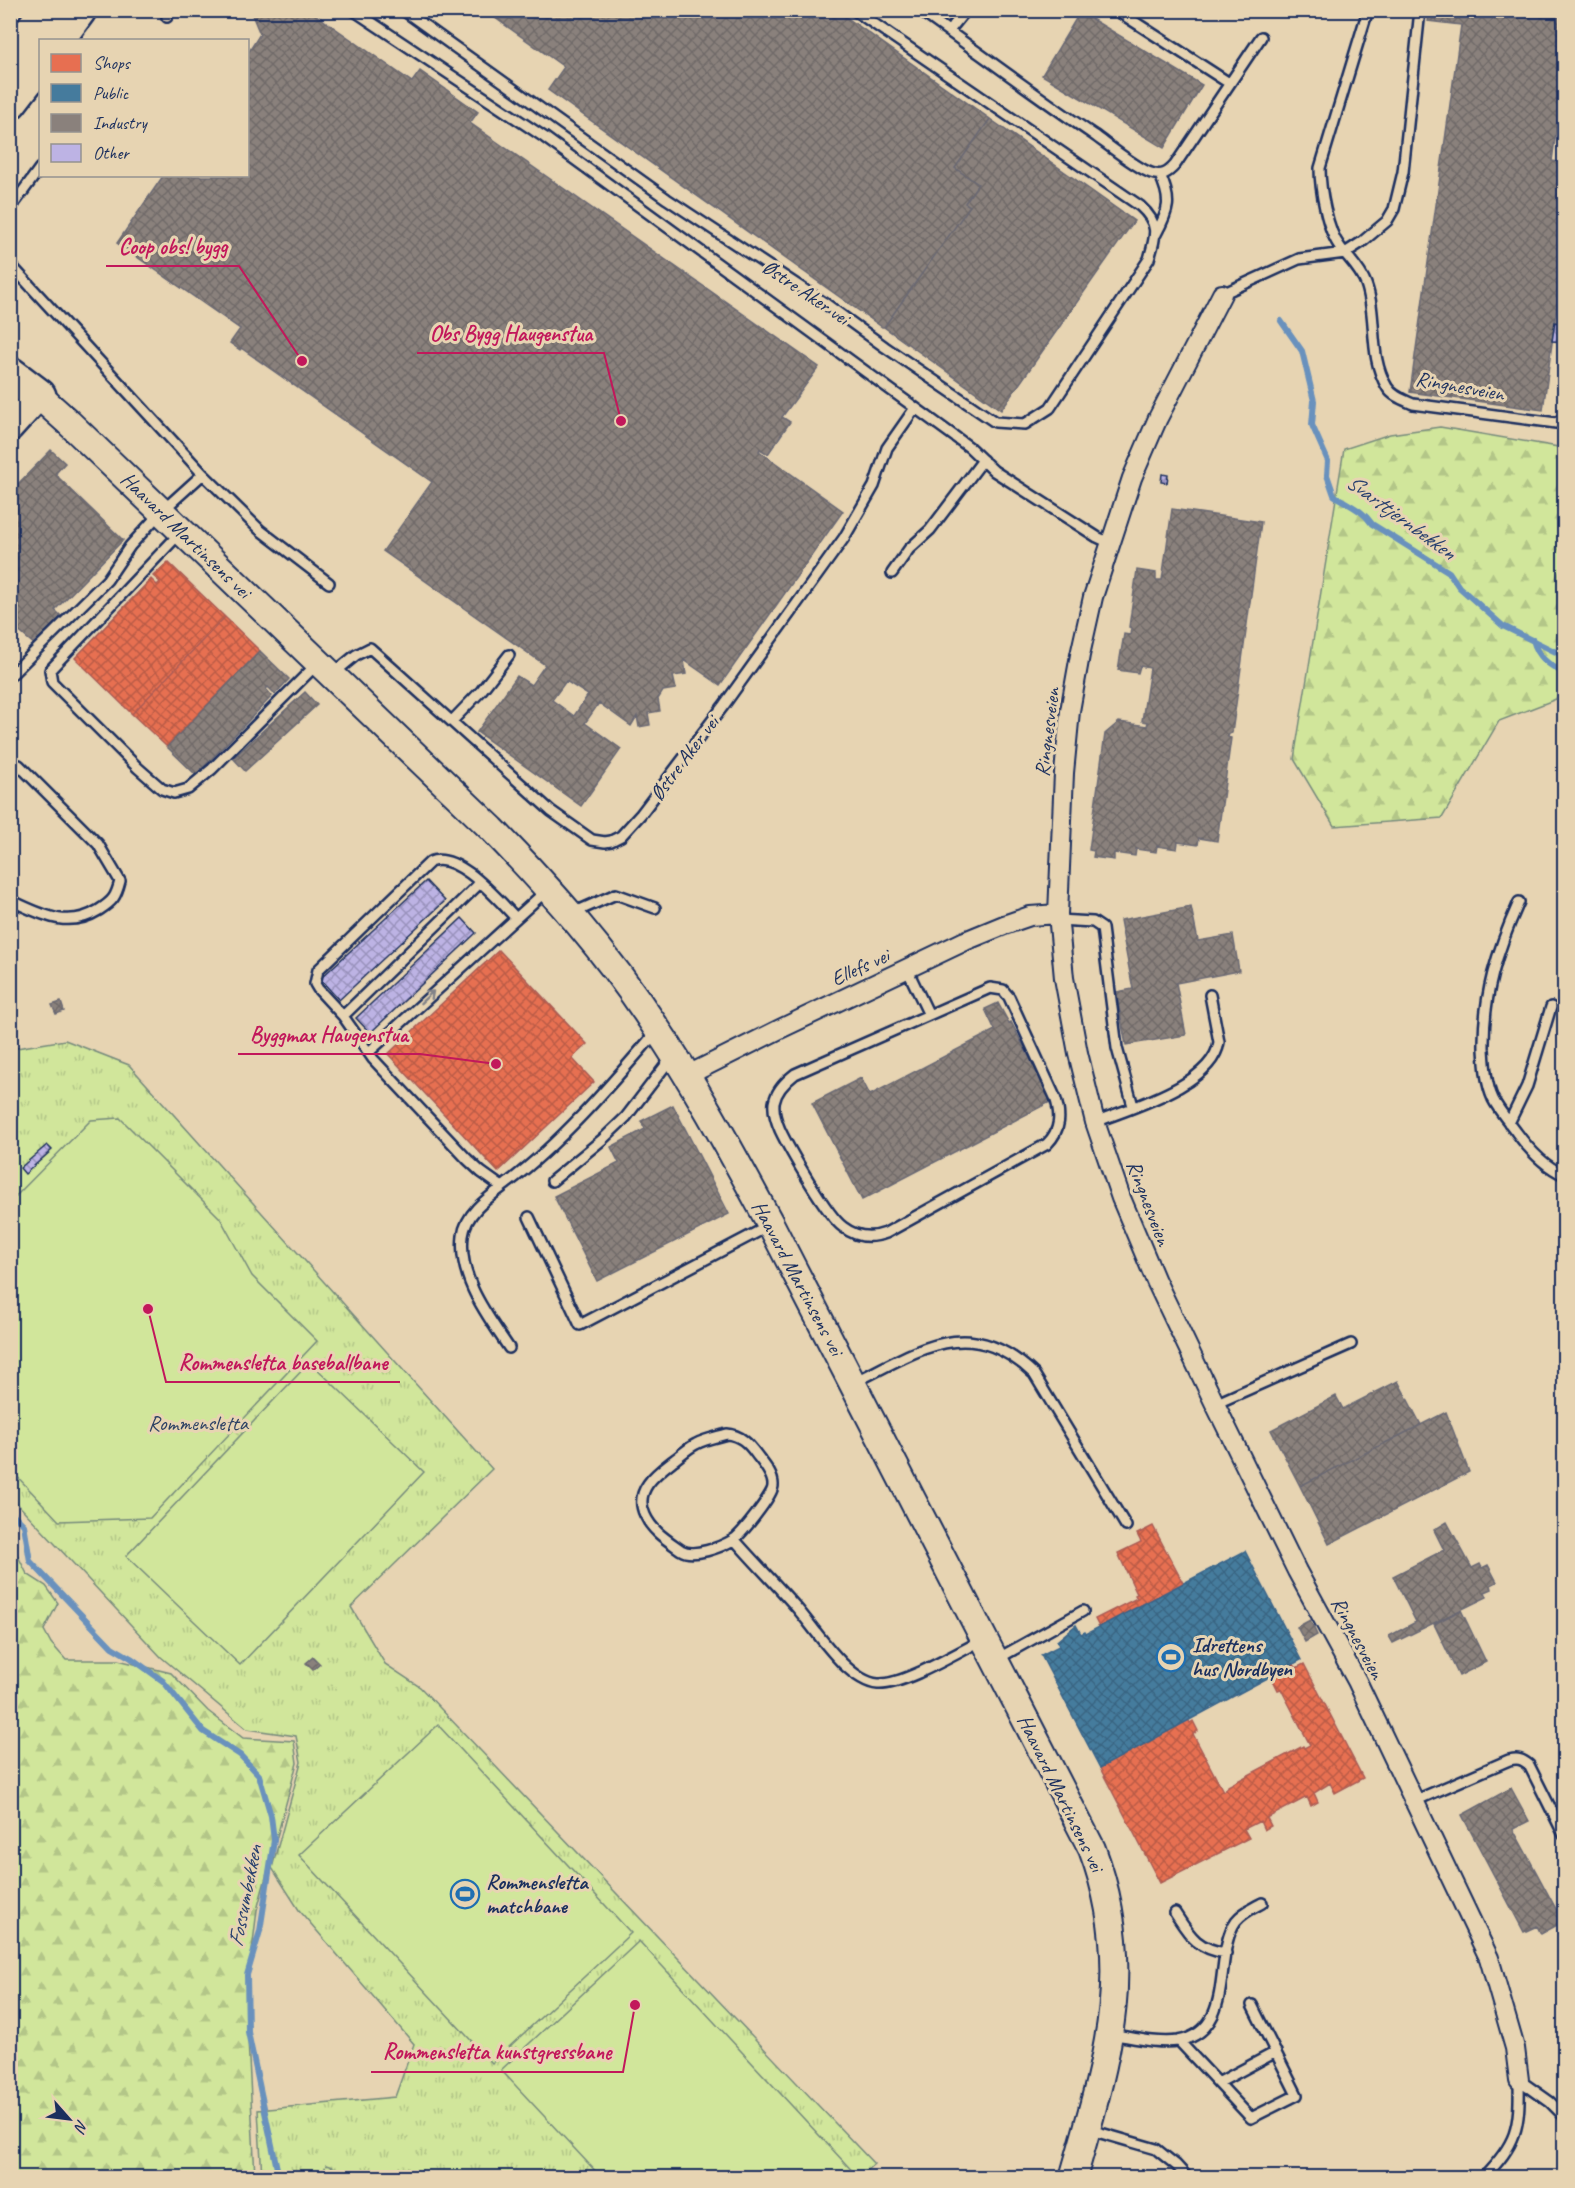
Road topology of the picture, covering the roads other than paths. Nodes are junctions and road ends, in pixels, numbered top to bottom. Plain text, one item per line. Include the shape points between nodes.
1 (47, 10) edge
2 (79, 10) edge
3 (352, 10) edge
4 (403, 10) edge
5 (919, 10) edge
6 (966, 10) edge
7 (1116, 10) edge
8 (1368, 10) edge
9 (1419, 10) edge
10 (858, 11) edge
11 (949, 31) junction
12 (1261, 37) dead end
13 (58, 39) edge
14 (10, 60) edge
15 (39, 64) edge
16 (1229, 83) junction
17 (10, 102) edge
18 (39, 169) edge
19 (1160, 175) junction
20 (10, 210) edge
21 (1155, 237) junction
22 (1345, 253) junction
23 (10, 264) edge
24 (1222, 294) joint
25 (10, 374) edge
26 (39, 396) junction
27 (915, 408) junction
28 (1564, 418) edge
29 (10, 428) edge
30 (983, 460) junction
31 (203, 474) junction
32 (161, 512) junction
33 (181, 531) junction
34 (1110, 543) junction
35 (892, 573) dead end
36 (329, 583) dead end
37 (509, 655) dead end
38 (325, 669) junction
39 (10, 676) edge
40 (452, 722) junction
41 (10, 773) edge
42 (480, 883) junction
43 (548, 889) junction
44 (10, 900) edge
45 (1519, 902) dead end
46 (654, 908) dead end
47 (571, 914) junction
48 (1058, 917) junction
49 (516, 918) junction
50 (907, 969) junction
51 (1210, 995) dead end
52 (1551, 1006) dead end
53 (929, 1015) junction
54 (343, 1016) junction
55 (658, 1030) junction
56 (369, 1052) junction
57 (680, 1066) junction
58 (1133, 1106) junction
59 (1095, 1122) junction
60 (1509, 1122) junction
61 (1564, 1175) edge
62 (552, 1181) dead end
63 (502, 1187) junction
64 (529, 1217) dead end
65 (771, 1225) junction
66 (1351, 1344) dead end
67 (509, 1348) dead end
68 (853, 1383) junction
69 (1215, 1404) junction
70 (1126, 1526) dead end
71 (734, 1539) junction
72 (1083, 1611) dead end
73 (990, 1650) junction
74 (1414, 1801) junction
75 (1564, 1835) edge
76 (1262, 1903) dead end
77 (1176, 1913) dead end
78 (1226, 1953) junction
79 (1252, 2005) dead end
80 (1110, 2034) junction
81 (1179, 2041) junction
82 (1276, 2052) junction
83 (1519, 2080) junction
84 (1218, 2083) junction
85 (1564, 2116) edge
86 (1087, 2129) junction
87 (1073, 2178) edge
88 (1188, 2178) edge
89 (1483, 2178) edge

1 - 14 highway
2 - 13 highway
3 - 27 lane, Østre Aker vei via 544,137
4 - 21 lane, Østre Aker vei via 667,199 995,422 1025,424 1050,408 1149,259
5 - 11 lane
6 - 11 lane
7 - 16 lane
8 - 22 lane, Ringnesveien via 1320,168 1332,231
9 - 22 lane via 1403,172 1394,209 1387,221
10 - 21 lane via 1140,206 1154,224
11 - 19 lane via 1106,144 1150,173
12 - 16 lane
15 - 17 highway
16 - 19 lane via 1175,165
18 - 20 lane
19 - 21 lane, Østre Aker vei via 1169,203
22 - 24 lane via 1299,259
22 - 28 lane, Ringnesveien via 1366,284 1376,357 1390,392 1413,404 1471,413 1556,423
23 - 31 lane
24 - 34 street, Ringnesveien via 1158,418
25 - 26 highway
26 - 29 street
26 - 32 street, Haavard Martinsens vei
27 - 30 lane, Østre Aker vei
27 - 40 lane, Østre Aker vei via 887,448 874,486 844,538 724,705 621,836 605,842 592,840 551,811
30 - 34 lane, Østre Aker vei via 994,471
30 - 35 lane
31 - 32 lane
31 - 36 lane via 260,530
32 - 33 street, Haavard Martinsens vei
32 - 39 lane via 106,580
33 - 38 street, Haavard Martinsens vei
33 - 38 lane via 50,670 52,682 138,768 162,789 174,793 188,789
34 - 48 street, Ringnesveien via 1093,597 1070,711
37 - 40 lane
38 - 40 lane, Østre Aker vei via 370,648
38 - 43 street, Haavard Martinsens vei via 492,829
41 - 44 lane via 20,765 98,844 120,881 117,895 107,905 73,921 57,920
42 - 49 lane
42 - 54 lane
42 - 54 lane via 446,860 430,862 318,970 315,984
43 - 47 street, Haavard Martinsens vei
43 - 49 lane
45 - 60 lane via 1491,973 1484,1035 1485,1067 1493,1098
46 - 47 lane via 616,894
47 - 55 street, Haavard Martinsens vei
48 - 50 street, Ellefs vei via 1030,916
48 - 58 lane via 1093,922 1102,928 1117,1048
48 - 59 street, Ringnesveien via 1064,978
56 -> 49 lane
50 - 53 lane
50 - 57 street, Ellefs vei via 780,1029
51 - 58 lane via 1219,1042 1209,1065 1185,1083
52 - 60 lane via 1527,1086
53 - 53 lane via 990,988 1003,990 1055,1097 1059,1127 1047,1144 886,1233 874,1238 850,1232 832,1218 780,1130 774,1102 795,1074
54 - 56 lane
55 - 57 street, Haavard Martinsens vei
55 - 63 lane via 537,1160
56 - 63 lane via 467,1159
57 - 62 lane
57 - 65 street, Haavard Martinsens vei
58 - 59 lane
59 - 69 street, Ringnesveien via 1156,1281
60 - 61 lane via 1533,1155
63 - 67 lane via 470,1218 462,1237 466,1273
64 - 65 lane via 580,1325
65 - 68 street, Haavard Martinsens vei
66 - 69 lane
68 - 70 lane via 917,1351 940,1344 961,1340 1001,1349 1034,1374
68 - 73 street, Haavard Martinsens vei
69 - 74 street, Ringnesveien
71 - 71 lane via 697,1554 685,1553 658,1534 642,1505 651,1478 697,1443 727,1434 735,1434 746,1442 773,1481 769,1498
71 - 73 lane via 837,1657 863,1680 878,1684 899,1681
72 - 73 lane
73 - 80 street, Haavard Martinsens vei via 1102,1876 1115,1956
74 - 75 lane via 1516,1758 1529,1765
74 - 83 street, Ringnesveien via 1489,1958 1515,2048
76 - 78 lane via 1237,1920 1228,1937
77 - 78 lane via 1200,1945
78 - 81 lane via 1213,2015 1197,2032
79 - 82 lane
80 - 81 lane
80 - 86 street, Haavard Martinsens vei
81 - 84 lane
82 - 84 lane
82 - 84 lane via 1298,2095 1251,2118
83 - 85 lane
83 - 89 lane via 1517,2130 1502,2159
86 - 87 street, Haavard Martinsens vei
86 - 88 lane via 1156,2149

